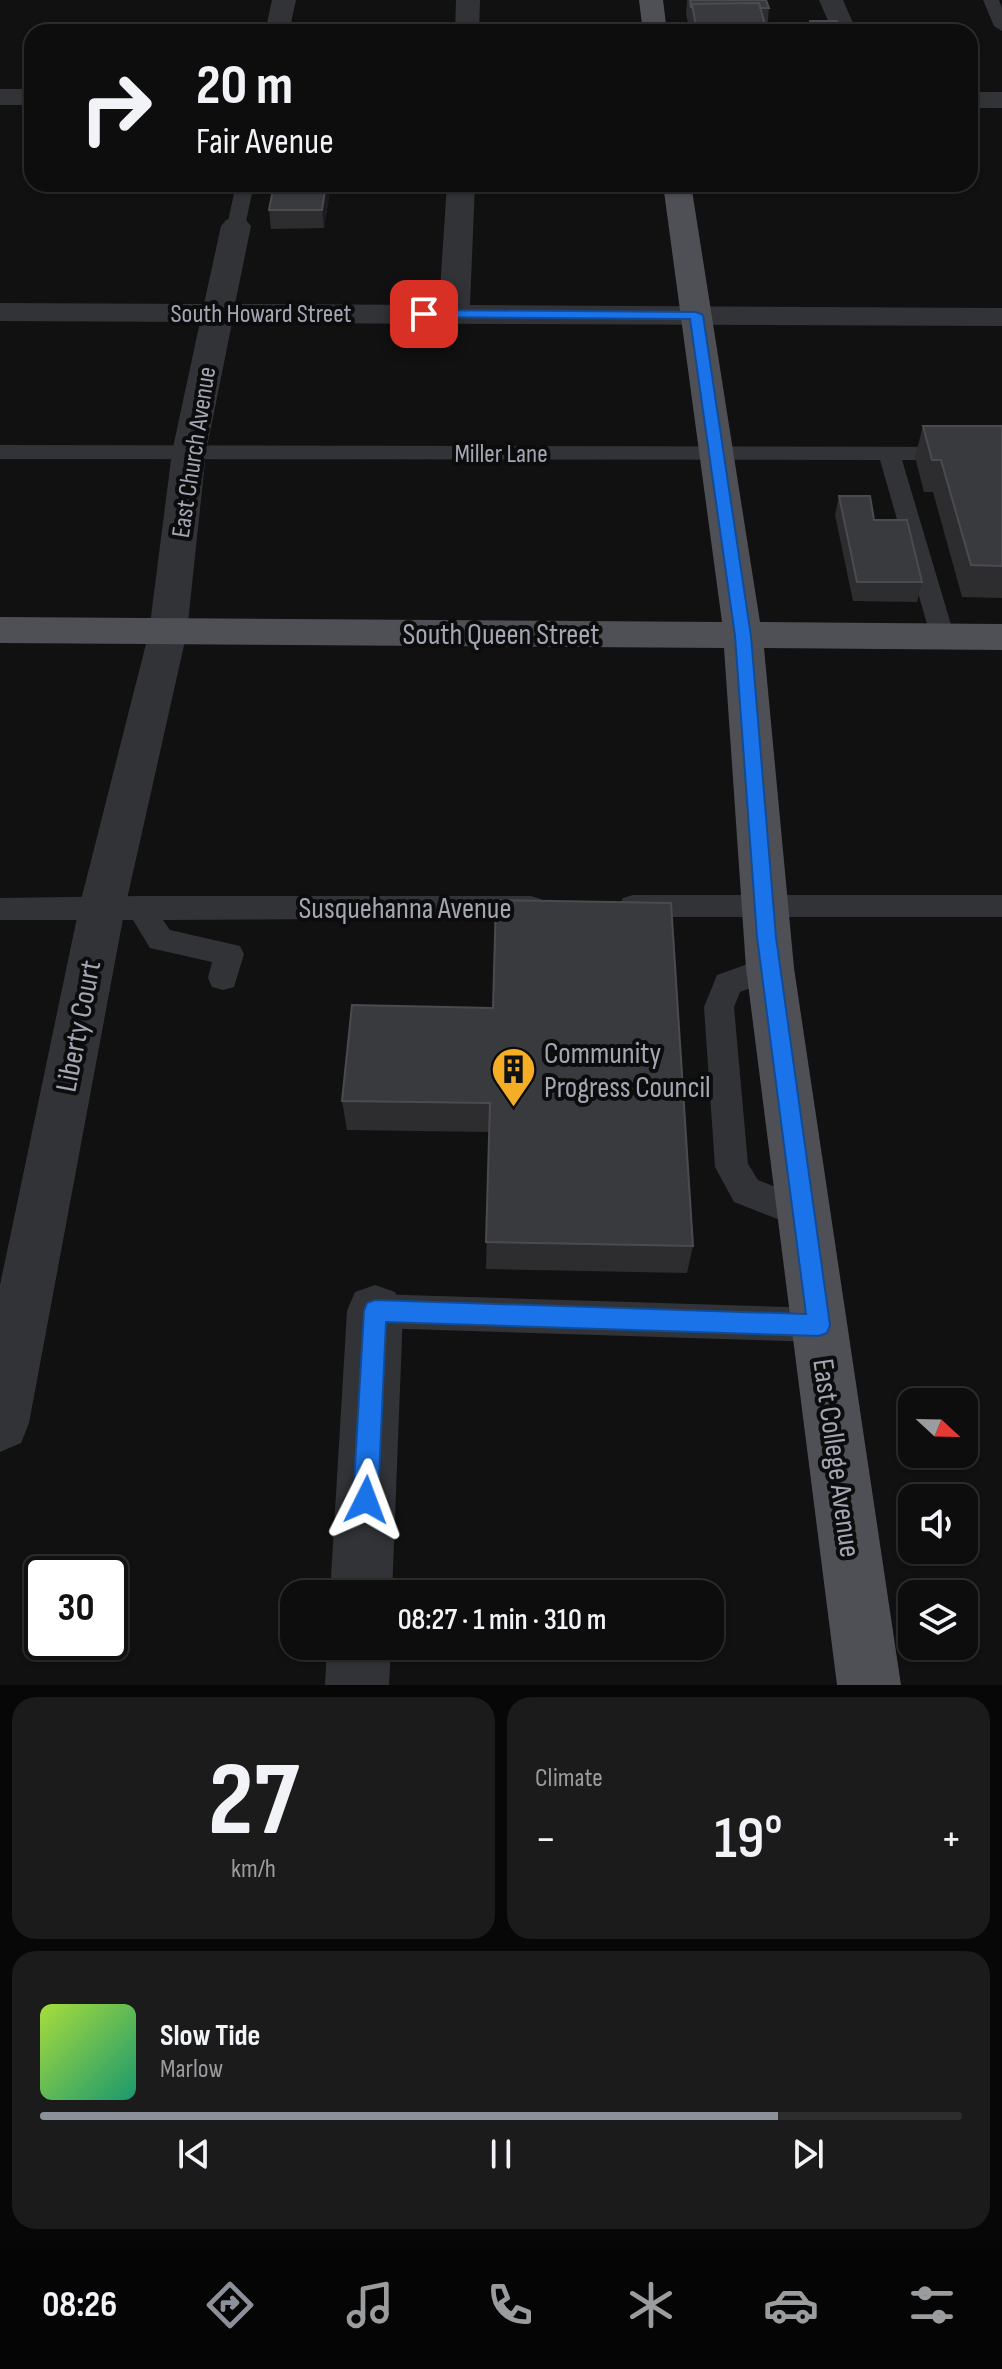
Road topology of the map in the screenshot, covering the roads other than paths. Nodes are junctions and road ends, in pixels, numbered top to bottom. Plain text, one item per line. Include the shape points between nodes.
1 (284, 0) edge
2 (468, 0) edge
3 (651, 0) edge
4 (831, 0) edge
5 (991, 0) edge
6 (279, 24) edge
7 (467, 24) edge
8 (654, 24) edge
9 (842, 24) edge
10 (1002, 26) edge
11 (0, 97) edge
12 (24, 97) edge
13 (978, 100) edge
14 (1002, 100) edge
15 (243, 192) edge
16 (461, 192) edge
17 (678, 192) edge
18 (236, 226) joint
19 (0, 312) edge
20 (218, 313) junction
21 (454, 314) junction
22 (696, 315) junction
23 (1002, 317) edge
24 (0, 452) edge
25 (189, 452) junction
26 (716, 454) junction
27 (889, 454) junction
28 (1002, 454) edge
29 (0, 630) edge
30 (168, 632) junction
31 (743, 636) junction
32 (1002, 637) edge
33 (943, 638) junction
34 (763, 905) junction
35 (605, 906) edge
36 (1002, 906) edge
37 (557, 907) edge
38 (122, 908) junction
39 (0, 909) edge
40 (223, 978) dead end
41 (375, 1311) joint
42 (819, 1325) junction
43 (0, 1423) edge
44 (362, 1580) edge
45 (358, 1660) edge
46 (357, 1685) edge
47 (869, 1685) edge

1 - 6 street
2 - 7 street
3 - 8 main road
4 - 9 street
5 - 10 lane
11 - 12 street
13 - 14 street
15 - 18 lane
16 - 21 street
17 - 22 main road, East College Avenue
18 - 20 street, East Church Avenue
19 - 20 street, South Howard Street
20 - 21 street, South Howard Street
20 - 25 street, East Church Avenue
21 - 22 street, South Howard Street
22 - 23 street, South Howard Street
22 - 26 main road, East College Avenue
24 - 25 lane, Miller Lane
25 - 26 lane, Miller Lane
25 - 30 street, East Church Avenue
26 - 27 lane, Miller Lane
26 - 31 main road, East College Avenue
27 - 28 lane, Miller Lane
27 - 33 lane
29 - 30 main road, South Queen Street
30 - 31 main road, South Queen Street
30 - 38 street, Liberty Court
31 - 33 main road, South Queen Street
31 - 34 main road, East College Avenue
32 - 33 main road, South Queen Street
34 - 35 lane
34 - 36 lane
34 - 42 main road, East College Avenue
37 - 38 lane, Susquehanna Avenue
38 - 39 lane, Susquehanna Avenue
38 - 40 lane via 160,940 229,954
38 - 43 street, Liberty Court
41 - 42 lane
41 - 44 street
42 - 47 main road, East College Avenue
45 - 46 street

